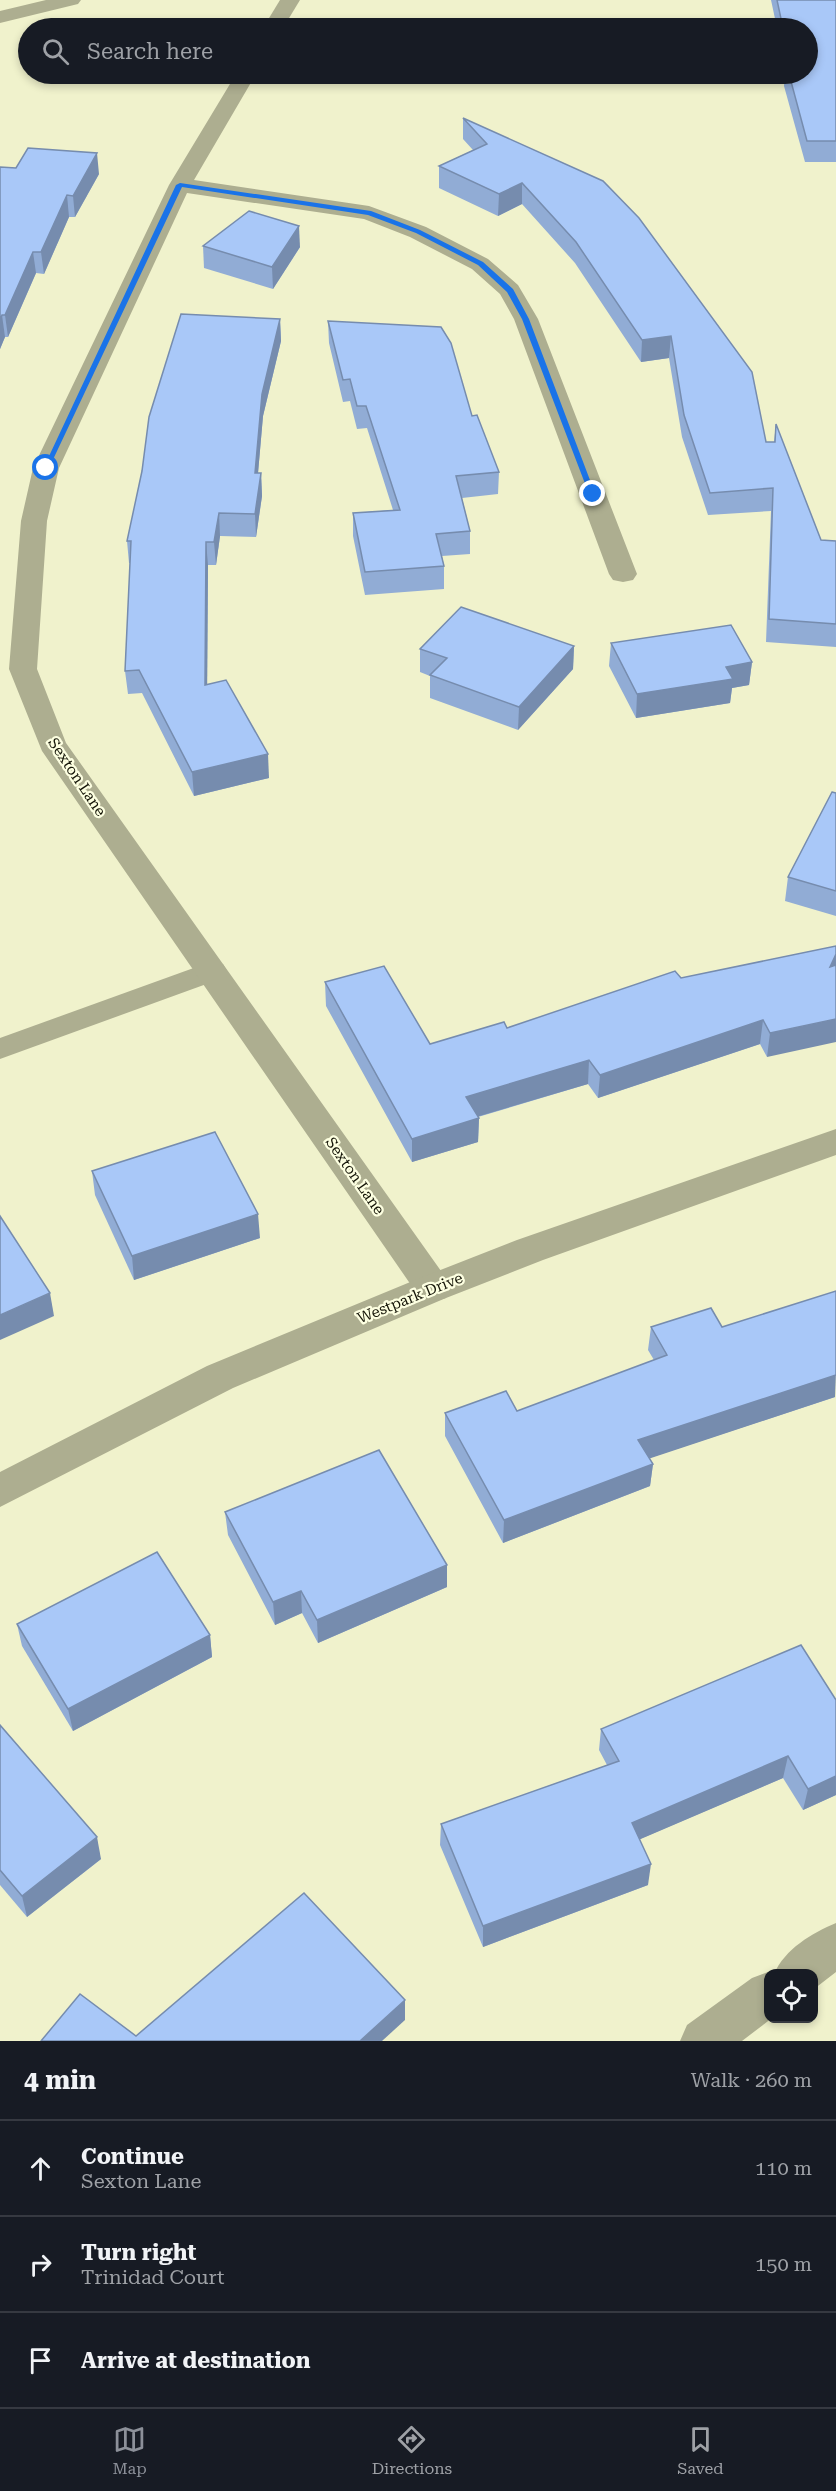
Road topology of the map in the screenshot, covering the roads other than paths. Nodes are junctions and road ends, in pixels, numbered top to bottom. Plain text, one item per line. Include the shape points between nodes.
1 (71, 0) edge
2 (290, 0) edge
3 (0, 17) edge
4 (279, 18) edge
5 (240, 84) edge
6 (180, 185) junction
7 (623, 574) dead end
8 (11, 670) edge
9 (213, 971) junction
10 (0, 1049) edge
11 (836, 1142) edge
12 (433, 1288) junction
13 (0, 1491) edge
14 (836, 1945) edge
15 (804, 1969) edge
16 (764, 1997) edge
17 (703, 2041) edge

1 - 3 street
2 - 4 street
5 - 6 street, Sexton Lane
6 - 7 street via 369,213 418,232 480,264 510,290 526,319
6 - 8 street, Sexton Lane via 46,468
8 - 9 street, Sexton Lane via 52,744
9 - 10 lane
9 - 12 street, Sexton Lane
11 - 12 street, Westpark Drive
12 - 13 street, Westpark Drive via 220,1377
14 - 15 street
16 - 17 street

